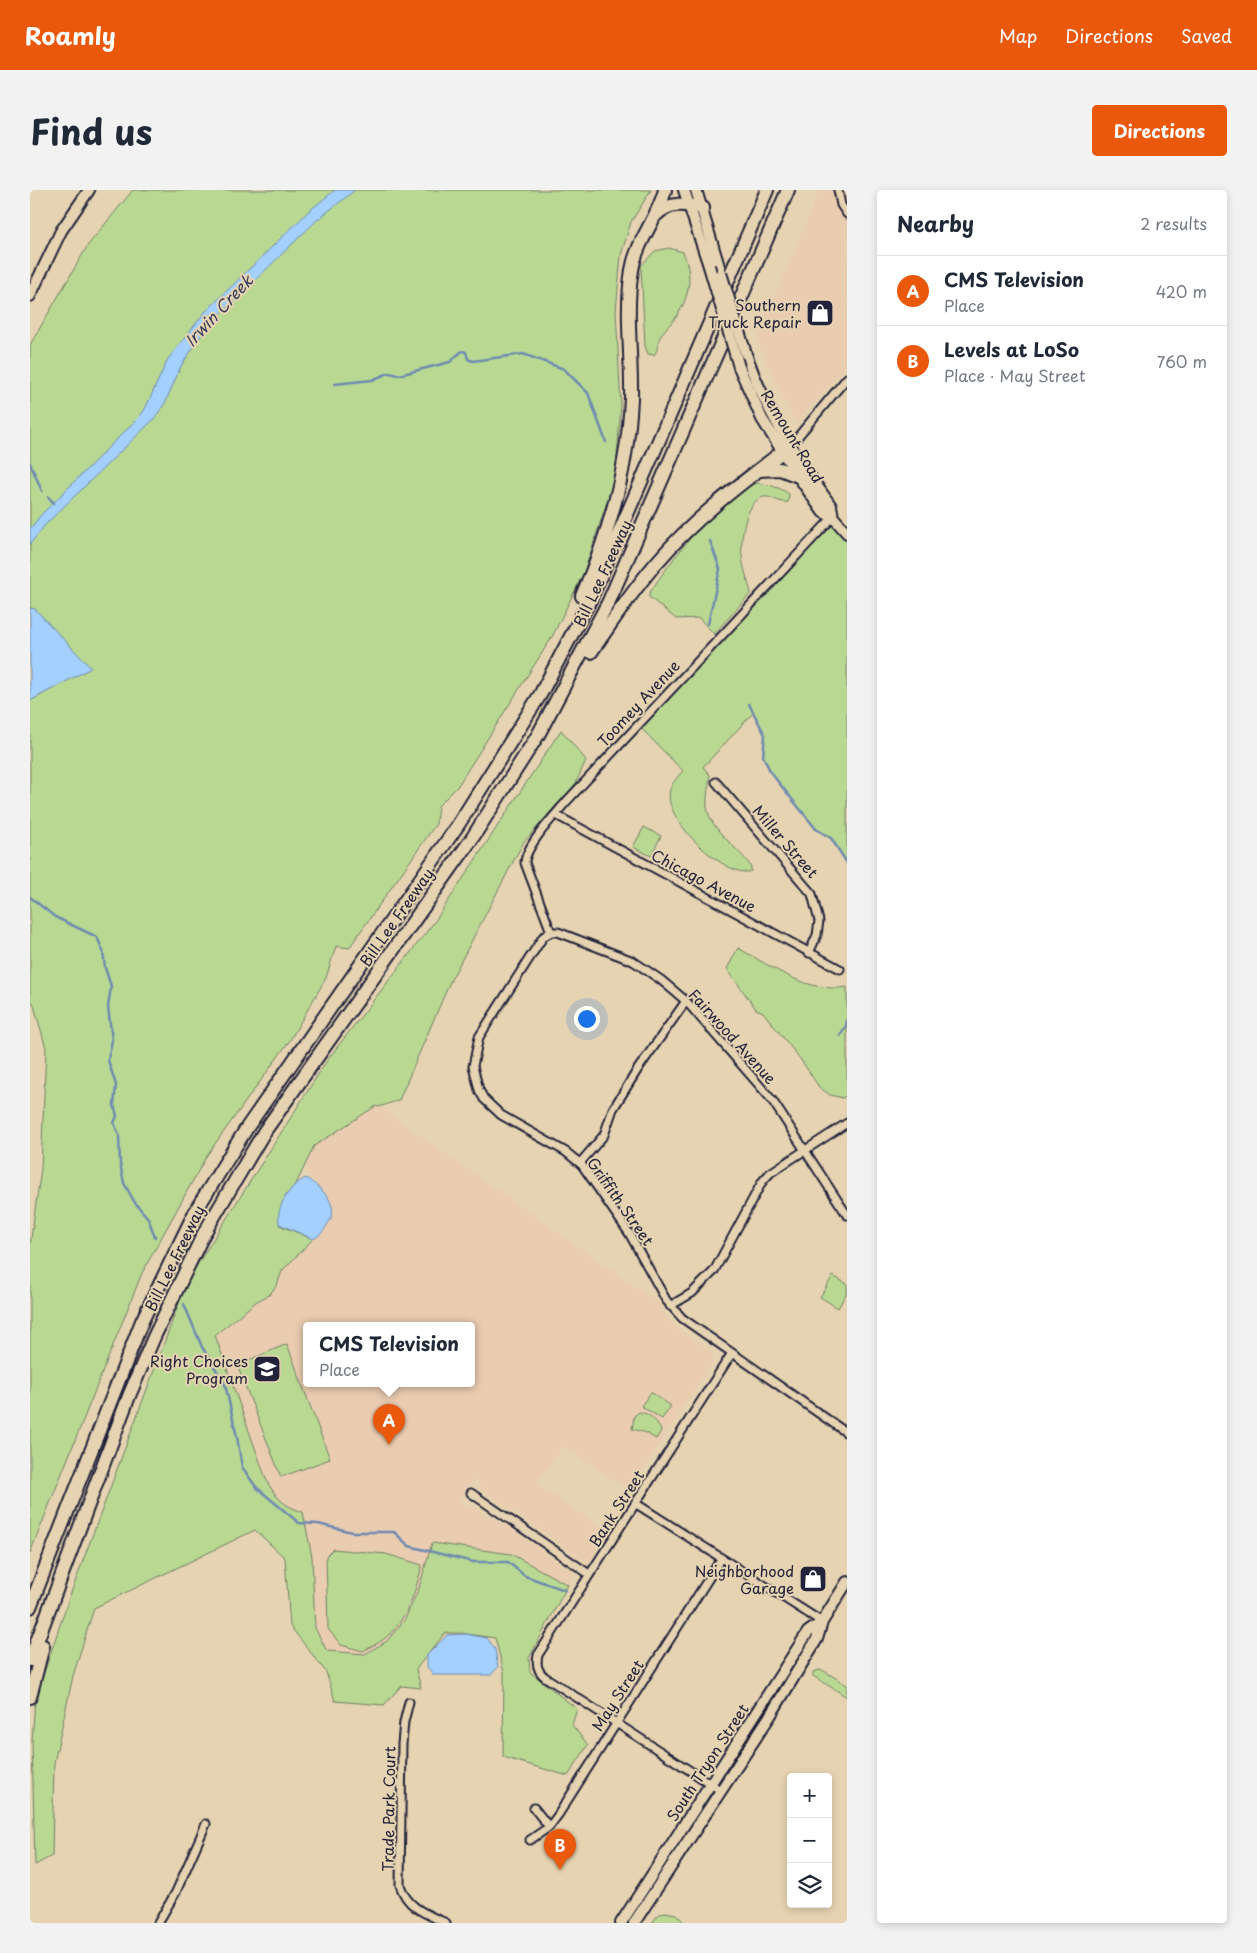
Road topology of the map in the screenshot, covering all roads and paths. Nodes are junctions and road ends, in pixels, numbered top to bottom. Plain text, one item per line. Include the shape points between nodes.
1 (89, 190) edge
2 (665, 190) edge
3 (684, 190) edge
4 (696, 190) edge
5 (767, 190) edge
6 (788, 190) edge
7 (838, 190) edge
8 (696, 206) junction
9 (847, 214) edge
10 (652, 220) junction
11 (31, 293) edge
12 (847, 378) edge
13 (786, 449) junction
14 (757, 471) junction
15 (798, 476) junction
16 (833, 517) junction
17 (847, 533) edge
18 (540, 695) junction
19 (556, 701) junction
20 (716, 782) dead end
21 (556, 815) junction
22 (551, 932) junction
23 (809, 953) junction
24 (840, 969) dead end
25 (686, 1001) junction
26 (847, 1123) edge
27 (806, 1150) junction
28 (580, 1164) junction
29 (847, 1215) edge
30 (670, 1306) junction
31 (732, 1353) junction
32 (847, 1433) edge
33 (471, 1493) dead end
34 (636, 1503) junction
35 (69, 1553) junction
36 (721, 1558) junction
37 (590, 1574) junction
38 (847, 1582) edge
39 (38, 1586) junction
40 (844, 1594) edge
41 (30, 1598) edge
42 (30, 1606) edge
43 (822, 1622) junction
44 (30, 1660) edge
45 (30, 1697) edge
46 (409, 1702) dead end
47 (616, 1722) junction
48 (715, 1787) junction
49 (534, 1808) dead end
50 (206, 1824) dead end
51 (549, 1827) junction
52 (530, 1840) dead end
53 (158, 1923) edge
54 (446, 1923) edge
55 (621, 1923) edge
56 (634, 1923) edge

1 - 11 main road via 61,231
2 - 10 highway
3 - 8 main road, Remount Road
4 - 8 main road, Remount Road
5 - 18 highway, Bill Lee Freeway via 590,600
6 - 19 highway, Bill Lee Freeway via 610,600
7 - 9 street
8 - 10 highway via 667,206
8 - 13 main road, Remount Road, bridge via 716,251 746,354
8 - 13 main road, Remount Road, bridge via 709,266 739,368 762,419
10 - 18 highway via 637,251 630,281 631,399 620,484 604,542
12 - 13 street
13 - 14 highway
13 - 15 main road, Remount Road
13 - 16 main road, Remount Road via 831,506
14 - 15 highway via 776,468
14 - 19 highway via 658,560
15 - 16 main road, Remount Road via 823,512
16 - 17 main road, Remount Road
16 - 21 street, Toomey Avenue
18 - 39 highway, Bill Lee Freeway via 458,825 248,1126 196,1210 142,1321
19 - 35 highway, Bill Lee Freeway via 486,817 264,1132 223,1198 154,1337
20 - 23 street, Miller Street via 812,894 818,910 819,929
21 - 22 street, Toomey Avenue via 525,858
21 - 23 street, Chicago Avenue
22 - 25 street, Fairwood Avenue via 633,961
22 - 28 street, Griffith Street via 543,937 482,1031 474,1054 474,1072 479,1090 492,1108 566,1152
23 - 24 street, Chicago Avenue
25 - 27 street, Fairwood Avenue via 772,1100
25 - 28 street via 618,1102 604,1135
26 - 27 street
27 - 29 street, Fairwood Avenue
27 - 30 street via 774,1170 762,1182 714,1270 692,1293
28 - 30 street, Griffith Street via 629,1233
30 - 31 street, Griffith Street
31 - 32 street, Griffith Street
31 - 34 street, Bank Street
33 - 37 street
34 - 36 street
34 - 37 street, Bank Street
35 - 44 highway, Bill Lee Freeway
35 - 45 highway
36 - 43 street
36 - 47 street, May Street
37 - 47 street, Bank Street via 538,1655 538,1670
38 - 40 main road, South Tryon Street
39 - 41 highway
39 - 42 highway, Bill Lee Freeway
40 - 43 main road, South Tryon Street
43 - 48 main road, South Tryon Street via 812,1646 770,1716
46 - 54 street, Trade Park Court via 402,1744 400,1885 413,1906
47 - 48 street
47 - 51 street, May Street
48 - 55 main road, South Tryon Street
48 - 56 main road, South Tryon Street
49 - 51 street
50 - 53 street via 176,1892
51 - 52 street, May Street

